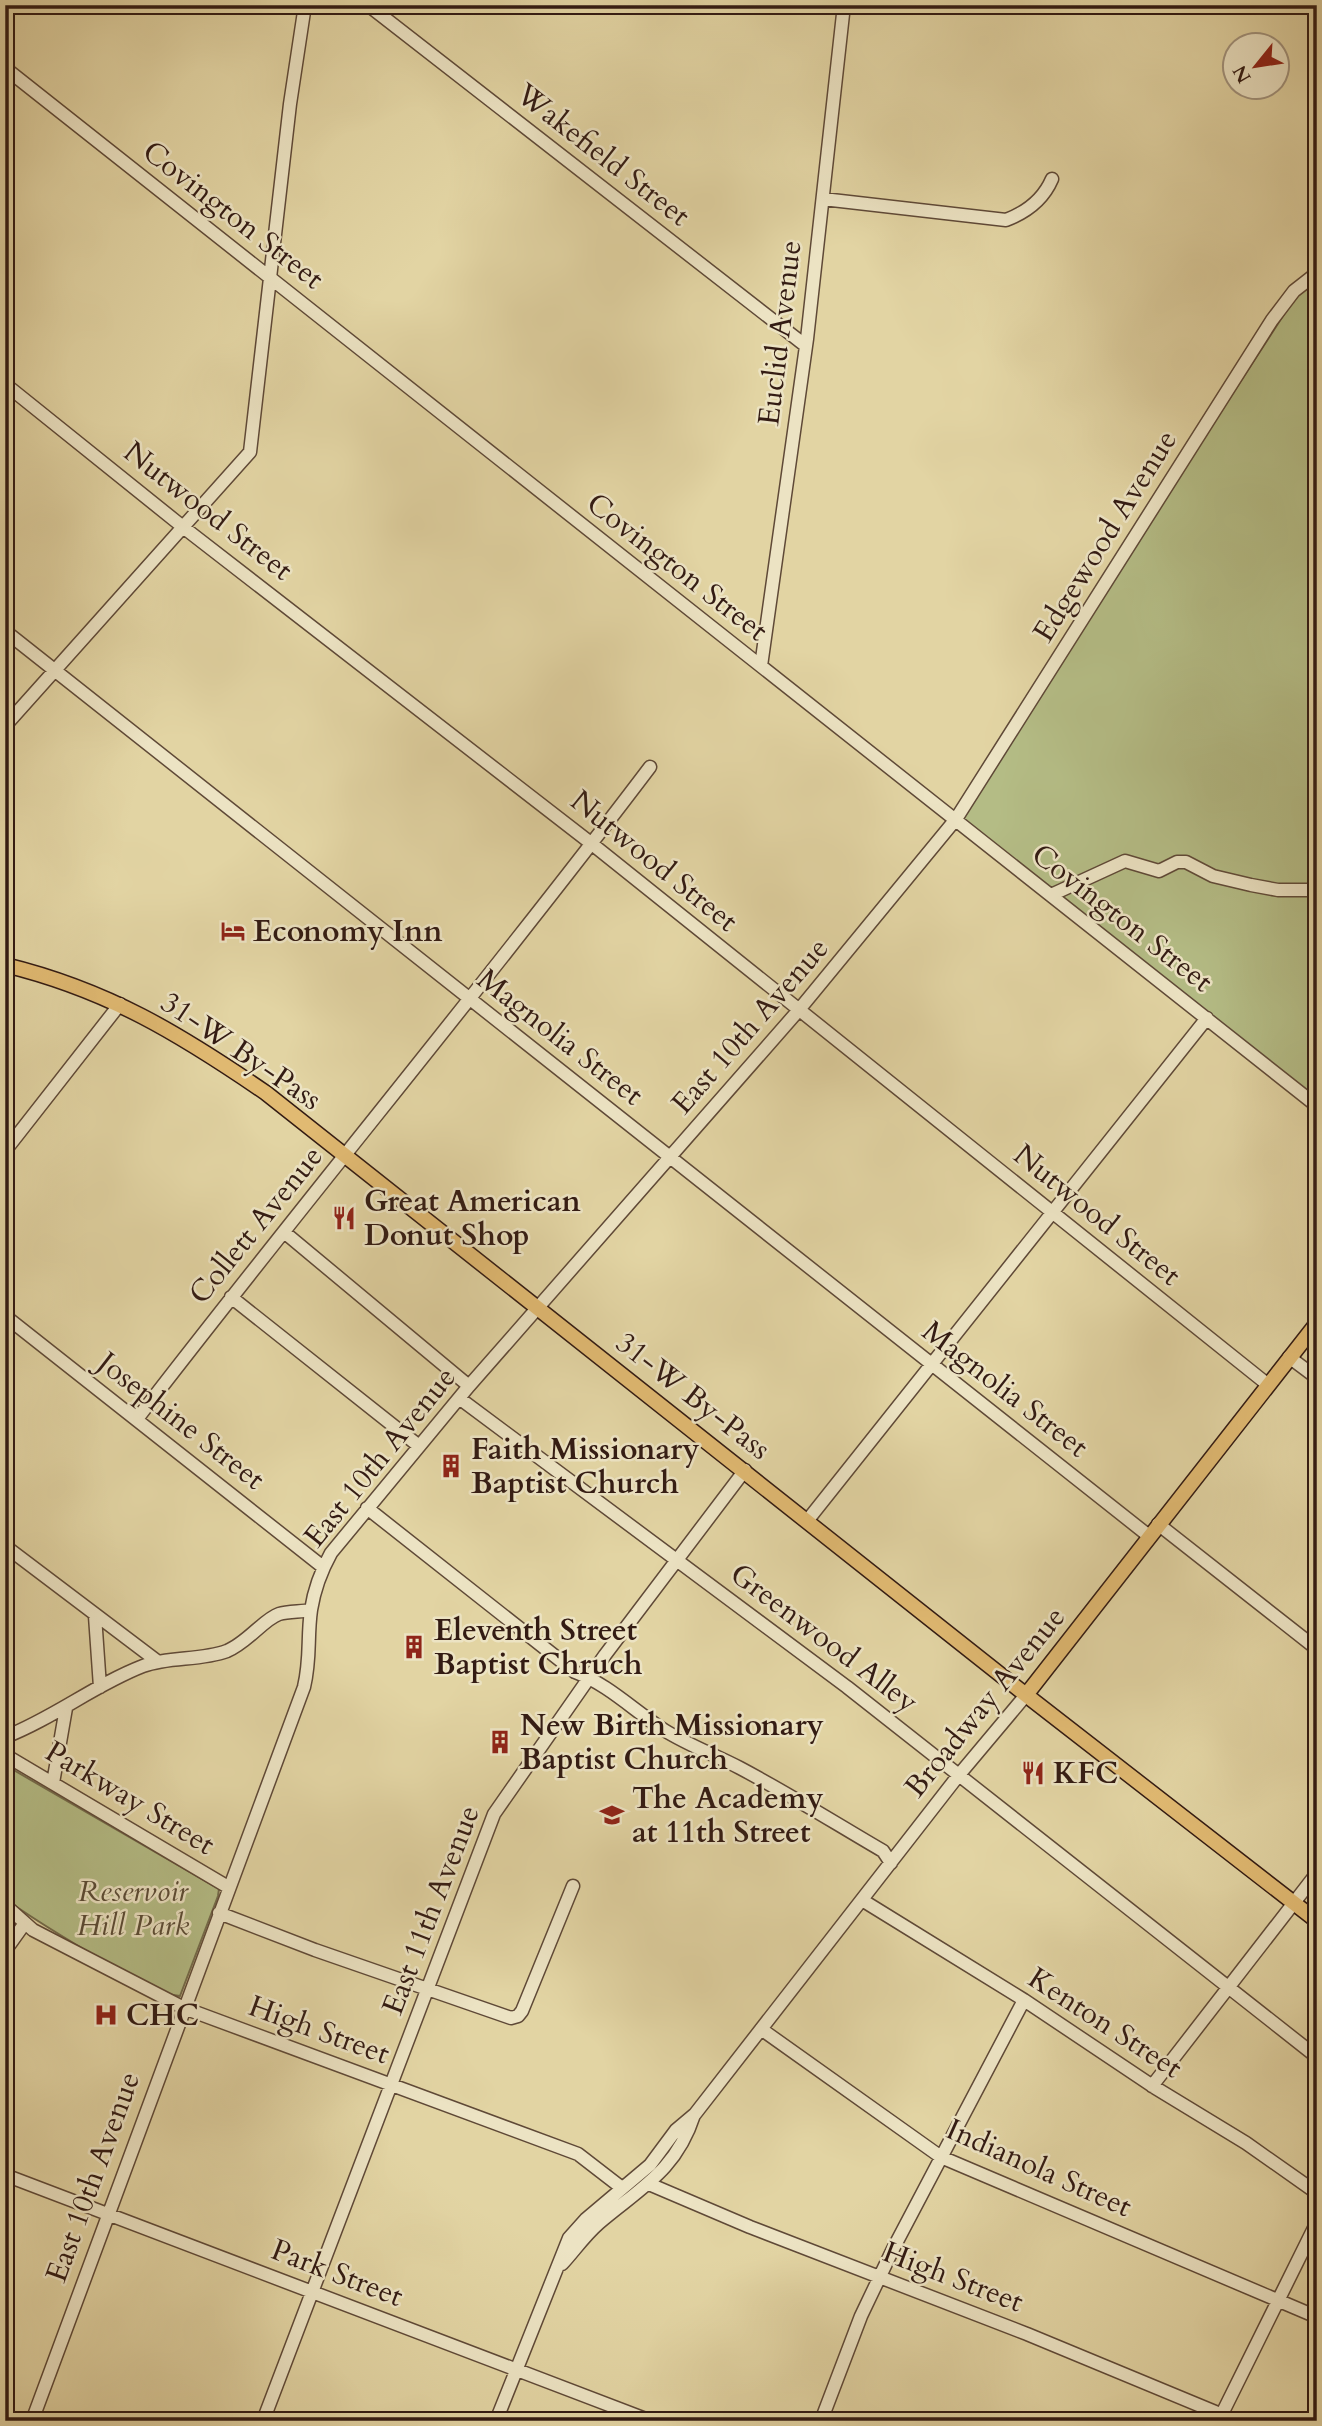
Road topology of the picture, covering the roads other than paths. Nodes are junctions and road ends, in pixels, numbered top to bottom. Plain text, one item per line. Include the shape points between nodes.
1 (305, 5) edge
2 (368, 5) edge
3 (844, 5) edge
4 (5, 68) edge
5 (1052, 179) dead end
6 (823, 200) junction
7 (1317, 272) edge
8 (270, 278) junction
9 (806, 346) junction
10 (5, 384) edge
11 (183, 527) junction
12 (5, 631) edge
13 (761, 666) junction
14 (55, 671) junction
15 (5, 726) edge
16 (650, 767) dead end
17 (956, 819) junction
18 (592, 844) junction
19 (1317, 890) edge
20 (1051, 895) junction
21 (5, 965) edge
22 (469, 999) junction
23 (121, 1004) junction
24 (798, 1011) junction
25 (1207, 1018) junction
26 (1317, 1106) edge
27 (5, 1151) edge
28 (345, 1157) junction
29 (671, 1157) junction
30 (1052, 1212) junction
31 (284, 1232) junction
32 (231, 1297) junction
33 (538, 1307) junction
34 (5, 1315) edge
35 (1317, 1323) edge
36 (1289, 1357) junction
37 (932, 1364) junction
38 (1317, 1378) edge
39 (1267, 1384) junction
40 (469, 1386) junction
41 (459, 1398) junction
42 (137, 1419) junction
43 (419, 1446) junction
44 (745, 1471) junction
45 (367, 1508) junction
46 (807, 1521) junction
47 (1158, 1524) junction
48 (1149, 1536) junction
49 (5, 1546) edge
50 (677, 1559) junction
51 (323, 1567) junction
52 (311, 1610) junction
53 (95, 1616) junction
54 (1317, 1649) edge
55 (157, 1661) junction
56 (589, 1677) junction
57 (100, 1687) junction
58 (1026, 1695) junction
59 (66, 1708) junction
60 (5, 1737) edge
61 (5, 1755) edge
62 (958, 1776) junction
63 (53, 1783) junction
64 (891, 1863) junction
65 (1317, 1873) edge
66 (573, 1886) dead end
67 (228, 1887) junction
68 (862, 1900) junction
69 (1294, 1903) junction
70 (5, 1905) edge
71 (219, 1913) junction
72 (1317, 1921) edge
73 (25, 1923) junction
74 (5, 1951) edge
75 (1229, 1987) junction
76 (428, 1989) junction
77 (1024, 2000) junction
78 (184, 2008) junction
79 (761, 2029) junction
80 (1317, 2057) edge
81 (391, 2085) junction
82 (1152, 2086) junction
83 (695, 2114) junction
84 (941, 2157) junction
85 (5, 2175) edge
86 (649, 2184) junction
87 (622, 2188) junction
88 (1317, 2193) edge
89 (107, 2214) junction
90 (1317, 2222) edge
91 (557, 2269) junction
92 (880, 2277) junction
93 (312, 2291) junction
94 (1277, 2301) junction
95 (1317, 2317) edge
96 (515, 2370) junction
97 (5, 2415) edge
98 (1220, 2418) edge
99 (20, 2421) edge
100 (32, 2421) edge
101 (263, 2421) edge
102 (496, 2421) edge
103 (651, 2421) edge
104 (821, 2421) edge
105 (1237, 2421) edge

1 - 8 street
2 - 9 street, Wakefield Street
3 - 6 street, Euclid Avenue
4 - 8 street, Covington Street
5 - 6 street via 1032,208 1006,220
6 - 9 street, Euclid Avenue
7 - 17 street, Edgewood Avenue via 1272,320
8 - 11 street via 250,452
8 - 13 street, Covington Street
9 - 13 street, Euclid Avenue
10 - 11 street, Nutwood Street
11 - 14 street
11 - 18 street, Nutwood Street
12 - 14 street, Magnolia Street
13 - 17 street, Covington Street
14 - 15 street
14 - 22 street, Magnolia Street
16 - 18 street, Collett Avenue
17 - 20 street, Covington Street
17 - 24 street, East 10th Avenue
18 - 22 street, Collett Avenue
18 - 24 street, Nutwood Street
19 - 20 street via 1251,885 1213,876 1186,862 1159,871 1127,861
20 - 25 street, Covington Street
21 - 23 main road, 31-W By-Pass via 43,974
22 - 28 street, Collett Avenue
22 - 29 street, Magnolia Street
23 - 27 street
23 - 28 main road, 31-W By-Pass via 202,1049
24 - 29 street, East 10th Avenue
24 - 30 street, Nutwood Street
25 - 26 street, Covington Street
25 - 30 street
28 - 31 street, Collett Avenue
28 - 33 main road, 31-W By-Pass
29 - 33 street, East 10th Avenue
29 - 37 street, Magnolia Street
30 - 37 street
30 - 39 street, Nutwood Street
31 - 32 street, Collett Avenue
31 - 40 street
32 - 42 street, Collett Avenue
32 - 43 street
33 - 40 street, East 10th Avenue
33 - 44 main road, 31-W By-Pass
34 - 42 street, Josephine Street
35 - 36 main road, Broadway Avenue
36 - 38 street
36 - 39 main road, Broadway Avenue
37 - 46 street
37 - 48 street, Magnolia Street
39 - 47 main road, Broadway Avenue
40 - 41 street, East 10th Avenue
41 - 43 street, East 10th Avenue
41 - 50 street, Greenwood Alley
42 - 51 street, Josephine Street
43 - 45 street, East 10th Avenue
44 - 46 main road, 31-W By-Pass
44 - 50 street, East 11th Avenue
45 - 51 street, East 10th Avenue
45 - 56 street via 575,1672
46 - 58 main road, 31-W By-Pass
47 - 48 main road, Broadway Avenue
47 - 54 street
48 - 58 main road, Broadway Avenue
49 - 53 street
50 - 56 street, East 11th Avenue
50 - 62 street, Greenwood Alley
51 - 52 street, East 10th Avenue
52 - 55 street via 277,1615 229,1650
52 - 67 street, East 10th Avenue via 310,1664 304,1687
53 - 55 street
53 - 57 street
55 - 57 street
56 - 64 street via 662,1728 883,1851
56 - 76 street, East 11th Avenue via 494,1814
57 - 59 street
58 - 62 street, Broadway Avenue
58 - 69 main road, 31-W By-Pass
59 - 60 street
59 - 63 street
61 - 63 street, Parkway Street
62 - 64 street, Broadway Avenue
62 - 75 street, Greenwood Alley
63 - 67 street, Parkway Street
64 - 68 street, Broadway Avenue
65 - 69 street
66 - 76 street via 519,2016 504,2016
67 - 71 street, East 10th Avenue
68 - 77 street, Kenton Street
68 - 79 street, Broadway Avenue
69 - 72 main road, 31-W By-Pass
69 - 75 street
70 - 73 street, High Street
71 - 76 street
71 - 78 street, East 10th Avenue
73 - 74 street
73 - 78 street, High Street
75 - 80 street, Greenwood Alley
75 - 82 street
76 - 81 street, East 11th Avenue
77 - 82 street, Kenton Street
77 - 84 street
78 - 81 street, High Street
78 - 89 street, East 10th Avenue
79 - 83 street, Broadway Avenue
79 - 84 street, Indianola Street
81 - 87 street, High Street via 578,2154
81 - 93 street, East 11th Avenue
82 - 88 street, Kenton Street
83 - 86 street, Broadway Avenue via 687,2137
83 - 87 street, Broadway Avenue via 676,2130 650,2165
84 - 92 street
84 - 94 street, Indianola Street
85 - 89 street, Park Street
86 - 91 street, Broadway Avenue via 596,2226
86 - 92 street, High Street
87 - 91 street, Broadway Avenue via 569,2238
89 - 93 street, Park Street
89 - 100 street, East 10th Avenue
90 - 94 street
91 - 96 street, Broadway Avenue
92 - 98 street, High Street
92 - 104 street
93 - 96 street, Park Street
93 - 101 street, East 11th Avenue
94 - 95 street, Indianola Street
94 - 98 street
96 - 102 street, Broadway Avenue
96 - 103 street, Park Street
97 - 99 street
98 - 105 street, High Street

